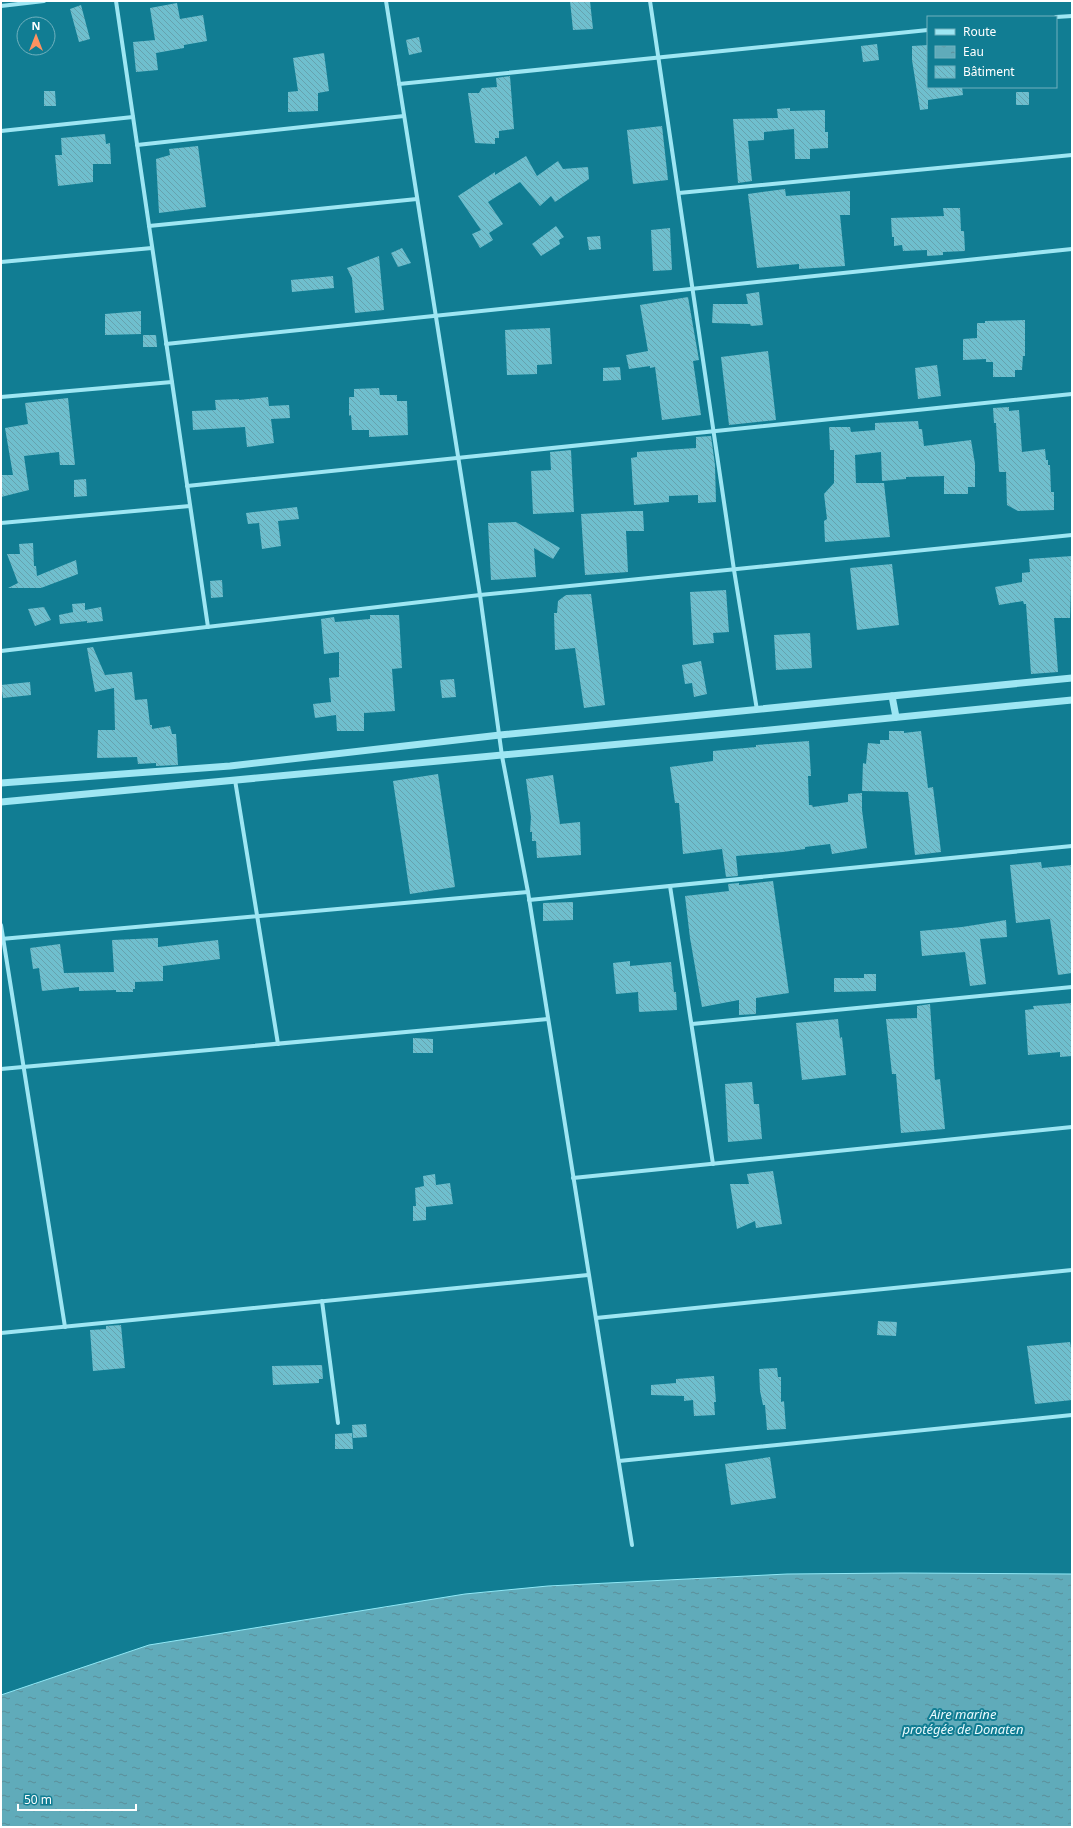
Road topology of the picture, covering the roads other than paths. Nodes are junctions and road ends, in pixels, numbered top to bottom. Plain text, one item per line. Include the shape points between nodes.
1 (44, 1) edge
2 (116, 1) edge
3 (386, 1) edge
4 (650, 1) edge
5 (1, 6) edge
6 (1072, 16) edge
7 (1057, 17) edge
8 (927, 30) edge
9 (658, 57) junction
10 (399, 84) junction
11 (404, 116) junction
12 (133, 117) junction
13 (1, 131) edge
14 (137, 145) junction
15 (1072, 155) edge
16 (679, 193) junction
17 (417, 199) junction
18 (149, 226) junction
19 (152, 248) junction
20 (1072, 249) edge
21 (1, 262) edge
22 (693, 289) junction
23 (436, 315) junction
24 (166, 344) junction
25 (172, 382) junction
26 (1072, 394) edge
27 (1, 397) edge
28 (714, 431) junction
29 (459, 458) junction
30 (187, 486) junction
31 (190, 506) junction
32 (1, 523) edge
33 (1072, 535) edge
34 (734, 570) junction
35 (480, 595) junction
36 (208, 627) junction
37 (1, 651) edge
38 (1072, 678) edge
39 (892, 696) junction
40 (1072, 700) edge
41 (757, 710) junction
42 (896, 717) junction
43 (500, 735) junction
44 (502, 756) junction
45 (235, 780) junction
46 (1, 783) edge
47 (1, 802) edge
48 (1072, 846) edge
49 (670, 886) junction
50 (528, 892) junction
51 (529, 900) junction
52 (258, 916) junction
53 (1, 925) edge
54 (2, 939) edge
55 (1072, 987) edge
56 (548, 1019) junction
57 (692, 1024) junction
58 (278, 1044) junction
59 (24, 1067) junction
60 (1, 1069) edge
61 (1072, 1127) edge
62 (713, 1164) junction
63 (573, 1178) junction
64 (1072, 1270) edge
65 (588, 1275) junction
66 (322, 1301) junction
67 (596, 1318) junction
68 (65, 1327) junction
69 (1, 1333) edge
70 (1072, 1415) edge
71 (338, 1423) dead end
72 (619, 1461) junction
73 (632, 1545) dead end

1 - 5 street
2 - 12 street
3 - 10 street
4 - 9 street
6 - 7 street
8 - 9 street
9 - 10 street
9 - 16 street
10 - 11 street
11 - 14 street
11 - 17 street
12 - 13 street
12 - 14 street
14 - 18 street
15 - 16 street
16 - 22 street
17 - 18 street
17 - 23 street
18 - 19 street
19 - 21 street
19 - 24 street
20 - 22 street
22 - 23 street
22 - 28 street
23 - 24 street
23 - 29 street
24 - 25 street
25 - 27 street
25 - 30 street
26 - 28 street
28 - 29 street
28 - 34 street
29 - 30 street
29 - 35 street
30 - 31 street
31 - 32 street
31 - 36 street
33 - 34 street
34 - 35 street
34 - 41 street
35 - 36 street
35 - 43 street
36 - 37 street
38 - 39 street
39 - 41 street
39 - 42 street
40 - 42 street
41 - 43 street
42 - 44 street
43 - 44 street
43 - 46 street via 230,766
44 - 45 street
44 - 50 street
45 - 47 street
45 - 52 street
48 - 49 street
49 - 51 street
49 - 57 street
50 - 51 street
50 - 52 street
51 - 56 street
52 - 54 street
52 - 58 street
53 - 54 street
54 - 59 street
55 - 57 street
56 - 58 street
56 - 63 street
57 - 62 street
58 - 59 street
59 - 60 street
59 - 68 street
61 - 62 street
62 - 63 street
63 - 65 street
64 - 67 street
65 - 66 street
65 - 67 street
66 - 68 street
66 - 71 street
67 - 72 street
68 - 69 street
70 - 72 street
72 - 73 street

